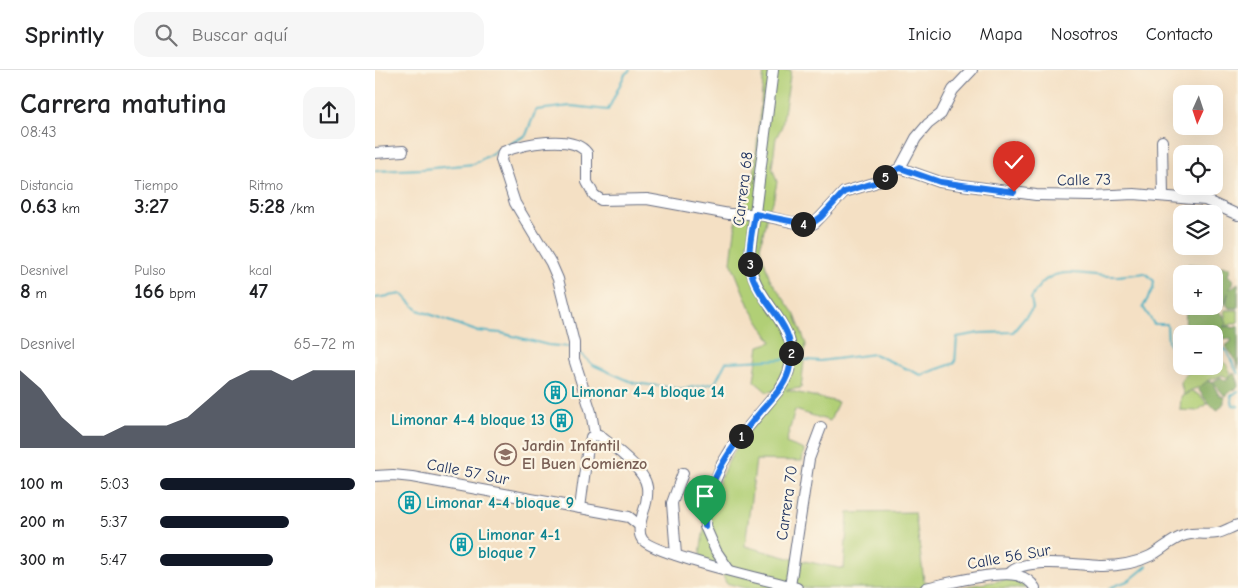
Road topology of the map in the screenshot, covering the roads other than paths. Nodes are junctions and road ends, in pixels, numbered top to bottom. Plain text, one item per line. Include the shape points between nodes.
1 (773, 70) edge
2 (972, 70) edge
3 (1163, 140) dead end
4 (403, 151) dead end
5 (375, 153) edge
6 (900, 168) junction
7 (1163, 196) junction
8 (755, 214) junction
9 (1238, 215) edge
10 (821, 427) dead end
11 (595, 435) junction
12 (683, 473) dead end
13 (375, 476) edge
14 (646, 504) junction
15 (580, 508) junction
16 (629, 517) junction
17 (1238, 524) edge
18 (640, 526) junction
19 (676, 555) junction
20 (729, 570) junction
21 (1009, 574) junction
22 (793, 587) edge
23 (926, 588) edge
24 (1035, 588) edge

1 - 8 street, Carrera 68
2 - 6 street via 953,90 941,114 916,138
3 - 7 street
4 - 5 street
6 - 7 street, Calle 73 via 940,182 1036,194
6 - 8 street via 874,183 844,192 810,225
7 - 9 street, Calle 73 via 1205,200
8 - 11 street via 729,214 647,199 601,200 590,190 586,174 587,153 579,145 552,142 503,152 501,160 515,203 558,279
8 - 20 street, Carrera 68 via 749,254 751,271 789,338 791,356 785,381 734,444 709,496 705,526
10 - 22 street, Carrera 70 via 809,459
11 - 14 street via 622,454 642,476 647,486
11 - 15 street via 591,437 587,454
12 - 19 street via 672,503
13 - 15 street, Calle 57 Sur via 412,477
14 - 16 street
14 - 18 street
15 - 16 street, Calle 57 Sur
16 - 18 street, Calle 57 Sur
17 - 21 street, Calle 56 Sur via 1218,533 1184,535 1149,557 1127,564 1038,563 1018,567
18 - 19 street via 640,537 645,543
19 - 20 street
20 - 22 street
21 - 23 street, Calle 56 Sur
21 - 24 street via 1023,577

